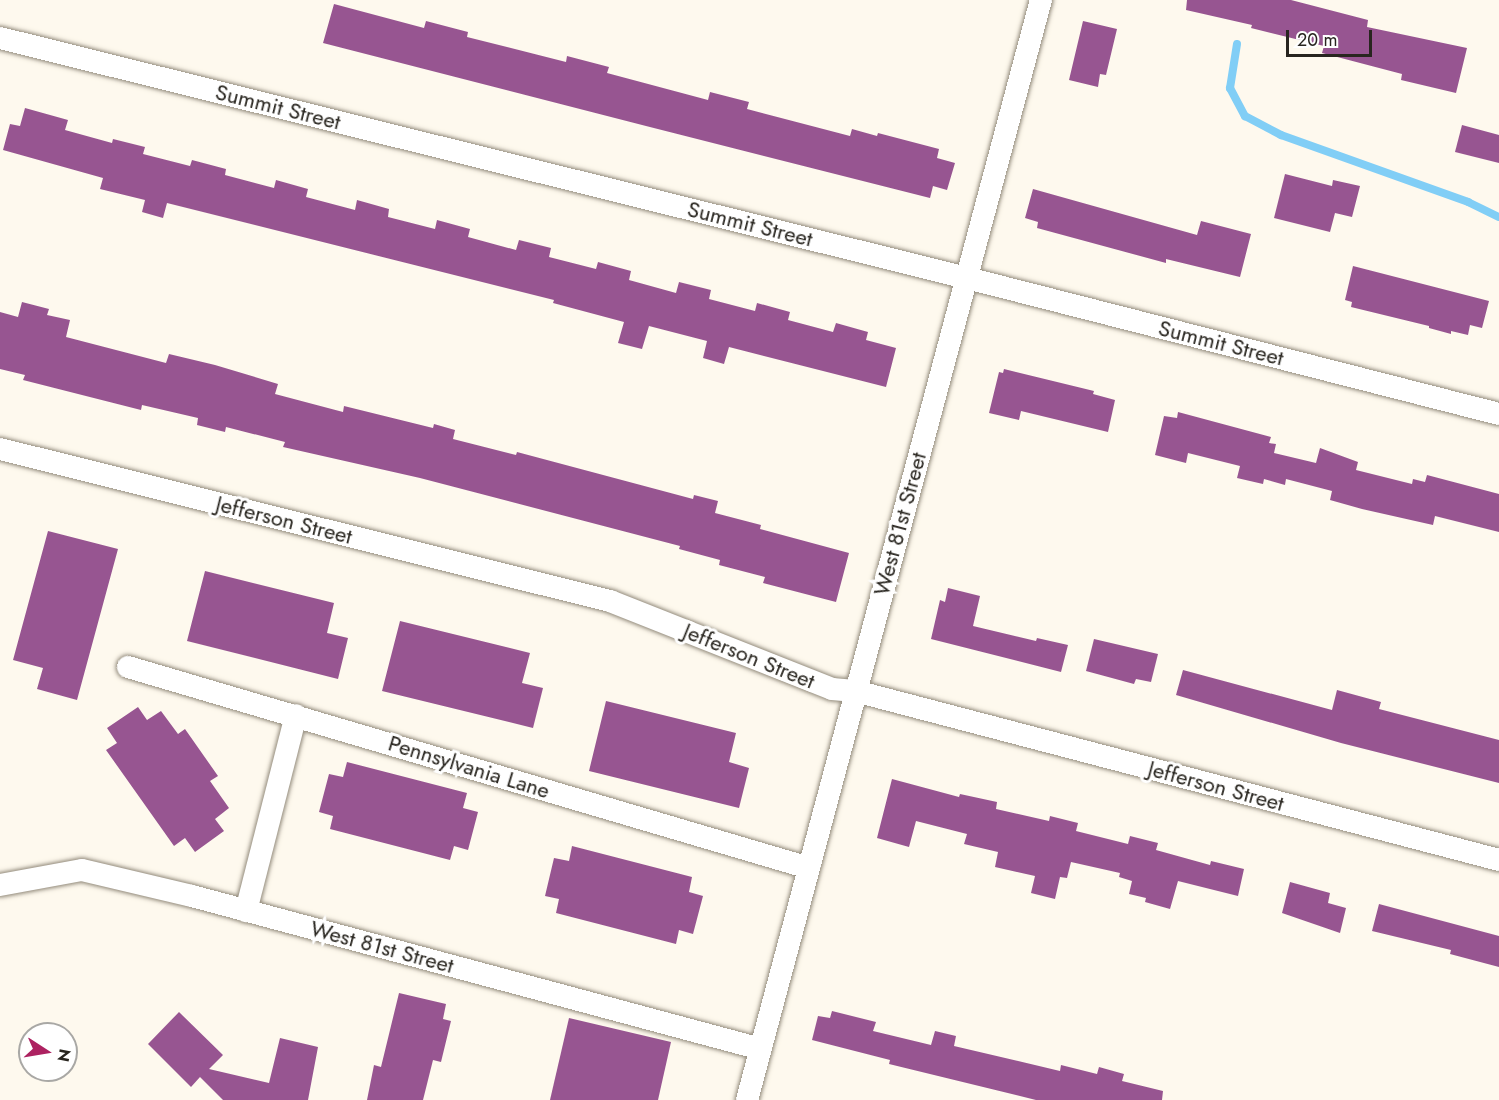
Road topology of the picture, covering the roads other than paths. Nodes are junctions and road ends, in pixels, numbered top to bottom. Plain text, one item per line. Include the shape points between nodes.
1 (1041, 0) edge
2 (0, 38) edge
3 (967, 278) junction
4 (1499, 414) edge
5 (0, 449) edge
6 (128, 667) dead end
7 (855, 691) junction
8 (296, 715) junction
9 (1499, 860) edge
10 (809, 868) junction
11 (0, 885) edge
12 (246, 910) junction
13 (761, 1048) junction
14 (752, 1099) edge

1 - 3 street, West 81st Street
2 - 3 street, Summit Street
3 - 4 street, Summit Street
3 - 7 street, West 81st Street
5 - 7 street, Jefferson Street via 610,601 788,673 832,689
6 - 8 street, Pennsylvania Lane
7 - 9 street, Jefferson Street
7 - 10 street, West 81st Street
8 - 10 street, Pennsylvania Lane
8 - 12 street
10 - 13 street, West 81st Street
11 - 12 street, West 81st Street via 82,870
12 - 13 street, West 81st Street
13 - 14 street, West 81st Street

